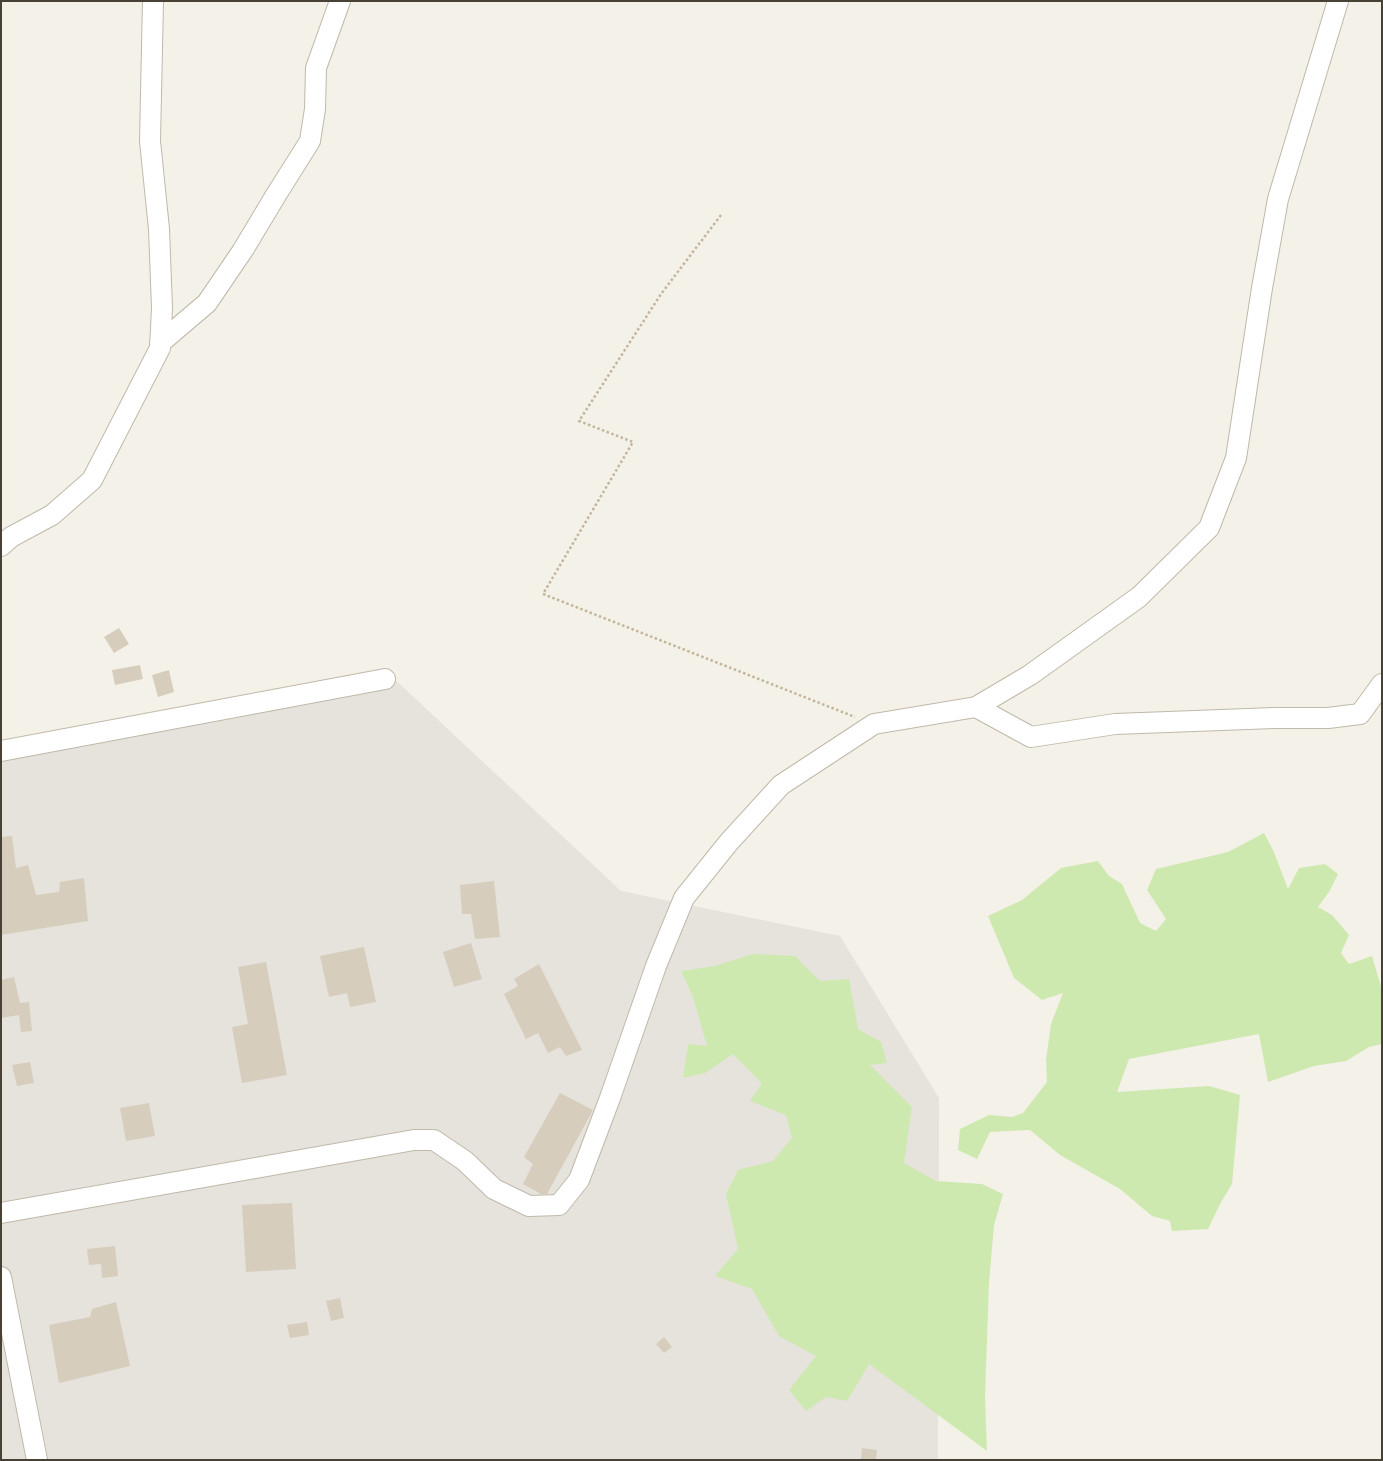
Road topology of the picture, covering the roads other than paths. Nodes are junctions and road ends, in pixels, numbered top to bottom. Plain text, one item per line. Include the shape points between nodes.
1 (153, 1) edge
2 (340, 1) edge
3 (1338, 1) edge
4 (160, 343) junction
5 (1, 546) edge
6 (385, 678) dead end
7 (1382, 684) edge
8 (976, 708) junction
9 (1, 751) edge
10 (1, 1213) edge
11 (1, 1277) edge
12 (37, 1460) edge

1 - 4 street via 150,141 159,229
2 - 4 street via 316,68 310,141 207,303
3 - 8 street via 1278,199 1236,458 1209,528 1139,597
4 - 5 street via 92,480 52,515
6 - 9 street
7 - 8 street via 1360,714 1328,718 1115,724 1031,737
8 - 10 street via 874,724 781,785 729,842 684,898 656,966 579,1180 559,1205 530,1206 494,1189 465,1162 434,1140 414,1140
11 - 12 street

